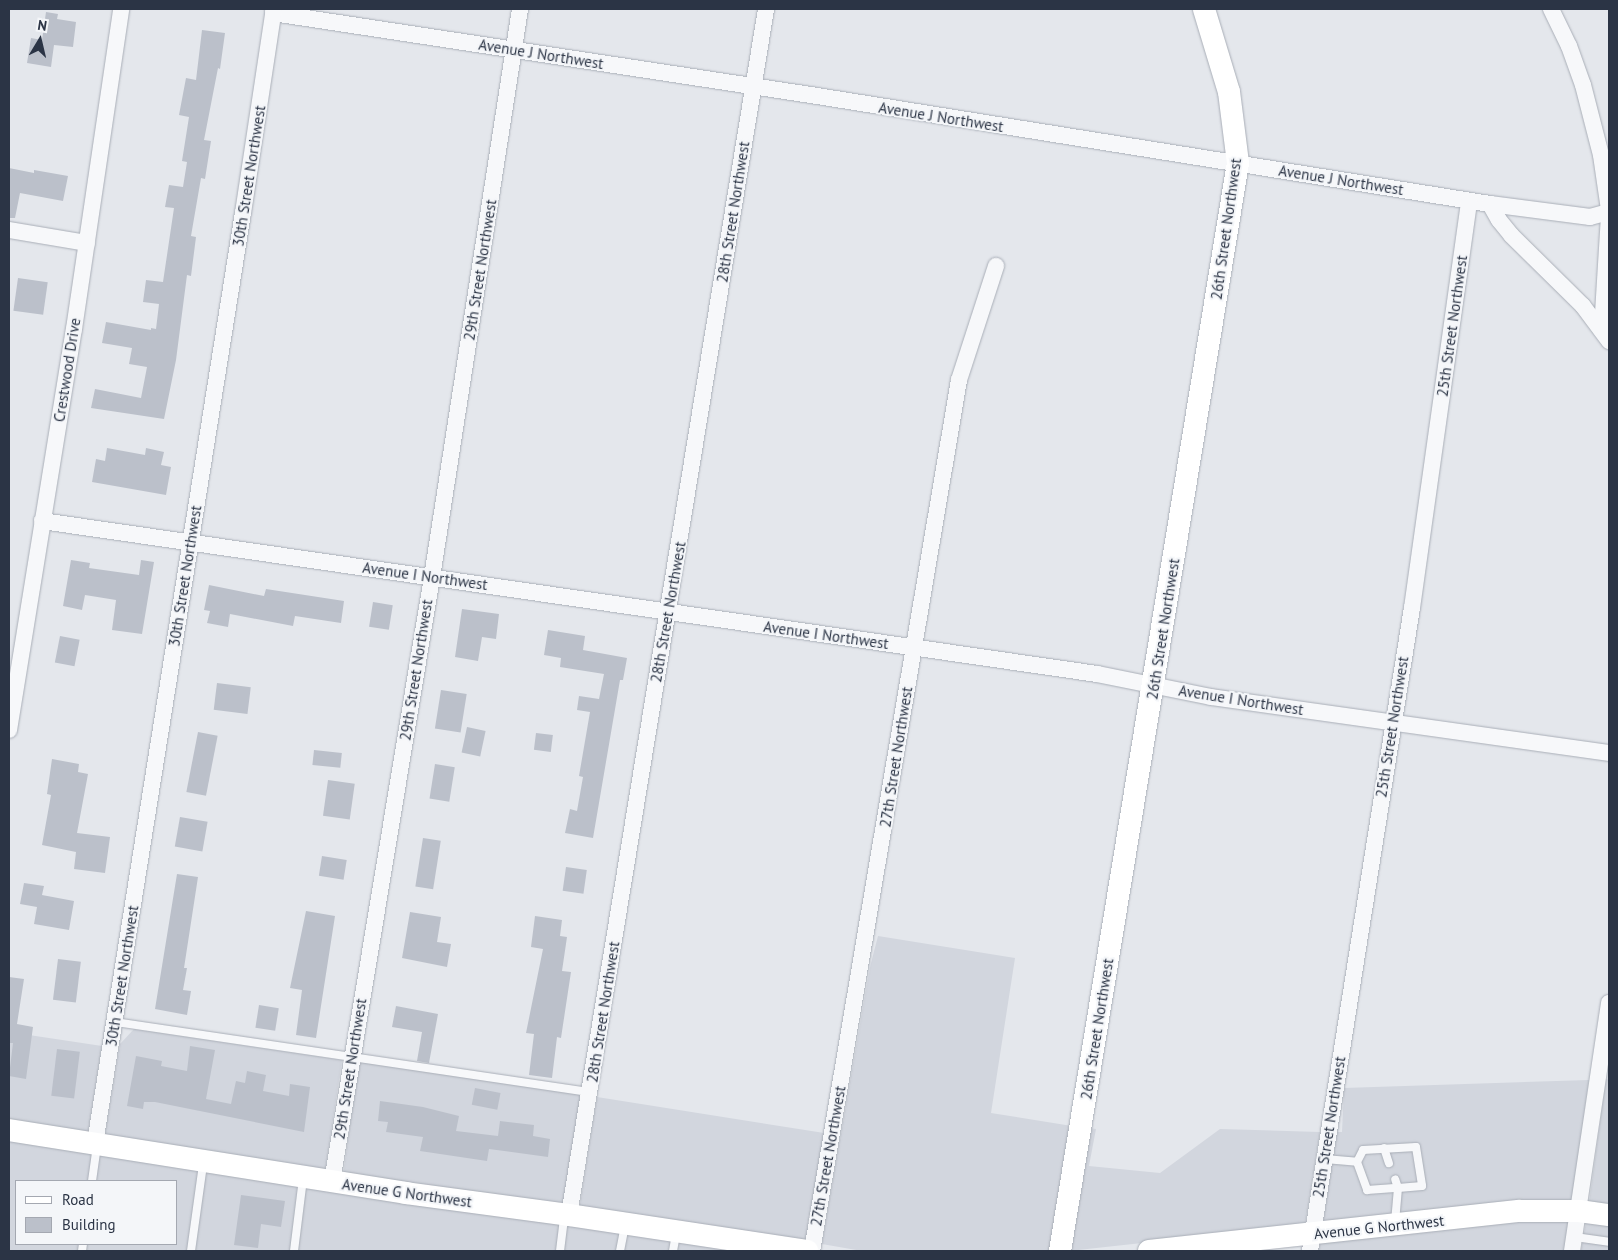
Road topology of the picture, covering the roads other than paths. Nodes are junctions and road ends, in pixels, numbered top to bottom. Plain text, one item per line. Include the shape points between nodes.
1 (121, 9) edge
2 (520, 9) edge
3 (766, 9) edge
4 (1204, 9) edge
5 (1551, 9) edge
6 (273, 11) edge
7 (514, 50) junction
8 (754, 88) junction
9 (1238, 163) junction
10 (1470, 201) junction
11 (1490, 204) junction
12 (1609, 211) edge
13 (1609, 217) edge
14 (9, 230) edge
15 (87, 244) junction
16 (996, 266) dead end
17 (1606, 336) edge
18 (42, 521) junction
19 (190, 541) junction
20 (432, 577) junction
21 (669, 612) junction
22 (913, 648) junction
23 (1154, 686) junction
24 (1392, 722) junction
25 (9, 730) edge
26 (1609, 753) edge
27 (1609, 1003) edge
28 (115, 1022) junction
29 (351, 1057) junction
30 (590, 1092) junction
31 (9, 1130) edge
32 (96, 1143) junction
33 (1384, 1148) junction
34 (1324, 1158) junction
35 (203, 1161) junction
36 (1357, 1162) junction
37 (1389, 1163) dead end
38 (303, 1178) junction
39 (1395, 1179) dead end
40 (92, 1180) edge
41 (332, 1182) junction
42 (1398, 1188) junction
43 (1579, 1211) junction
44 (567, 1215) junction
45 (1609, 1216) edge
46 (625, 1225) junction
47 (1395, 1225) junction
48 (675, 1242) edge
49 (1609, 1242) edge
50 (1311, 1243) edge
51 (1573, 1244) edge
52 (756, 1248) edge
53 (191, 1251) edge
54 (294, 1251) edge
55 (560, 1251) edge
56 (620, 1251) edge
57 (805, 1251) edge
58 (1060, 1251) edge
59 (1149, 1251) edge

1 - 15 street, Crestwood Drive
2 - 7 street, 29th Street Northwest
3 - 8 street, 28th Street Northwest
4 - 9 main road, 26th Street Northwest via 1229,92
5 - 12 street via 1583,85 1601,155
6 - 7 street, Avenue J Northwest
6 - 19 street, 30th Street Northwest
7 - 8 street, Avenue J Northwest
7 - 20 street, 29th Street Northwest
8 - 9 street, Avenue J Northwest
8 - 21 street, 28th Street Northwest
9 - 10 street, Avenue J Northwest
9 - 23 main road, 26th Street Northwest
10 - 11 street, Avenue J Northwest
10 - 24 street, 25th Street Northwest
11 - 12 street, Avenue J Northwest via 1590,216
11 - 17 street via 1511,235 1583,306
13 - 17 street
14 - 15 street
15 - 18 street, Crestwood Drive
16 - 22 street, 27th Street Northwest via 959,380
18 - 19 street, Avenue I Northwest
18 - 25 street, Crestwood Drive
19 - 20 street, Avenue I Northwest
19 - 28 street, 30th Street Northwest
20 - 21 street, Avenue I Northwest
20 - 29 street, 29th Street Northwest
21 - 22 street, Avenue I Northwest
21 - 30 street, 28th Street Northwest
22 - 23 street, Avenue I Northwest via 1097,674
22 - 57 street, 27th Street Northwest
23 - 24 street, Avenue I Northwest
23 - 58 main road, 26th Street Northwest
24 - 26 street, Avenue I Northwest
24 - 34 street, 25th Street Northwest
27 - 43 street
28 - 29 lane
28 - 32 street, 30th Street Northwest
29 - 30 lane
29 - 41 street, 29th Street Northwest
30 - 44 street, 28th Street Northwest
31 - 32 main road, Avenue G Northwest
32 - 35 main road, Avenue G Northwest
32 - 40 lane
33 - 36 lane via 1363,1150
33 - 37 lane
33 - 42 lane via 1416,1147 1422,1186
34 - 36 lane
34 - 50 street, 25th Street Northwest
35 - 38 main road, Avenue G Northwest
35 - 53 lane
36 - 42 lane via 1367,1190
38 - 41 main road, Avenue G Northwest
38 - 54 lane
39 - 42 lane
41 - 44 main road, Avenue G Northwest
42 - 47 lane
43 - 45 main road, Avenue G Northwest
43 - 47 main road, Avenue G Northwest via 1520,1212
43 - 51 street
44 - 46 main road, Avenue G Northwest
44 - 55 lane
46 - 48 main road, Avenue G Northwest
46 - 56 lane
47 - 50 main road, Avenue G Northwest
48 - 52 main road, Avenue G Northwest
49 - 51 lane
50 - 59 main road, Avenue G Northwest
52 - 57 main road, Avenue G Northwest

